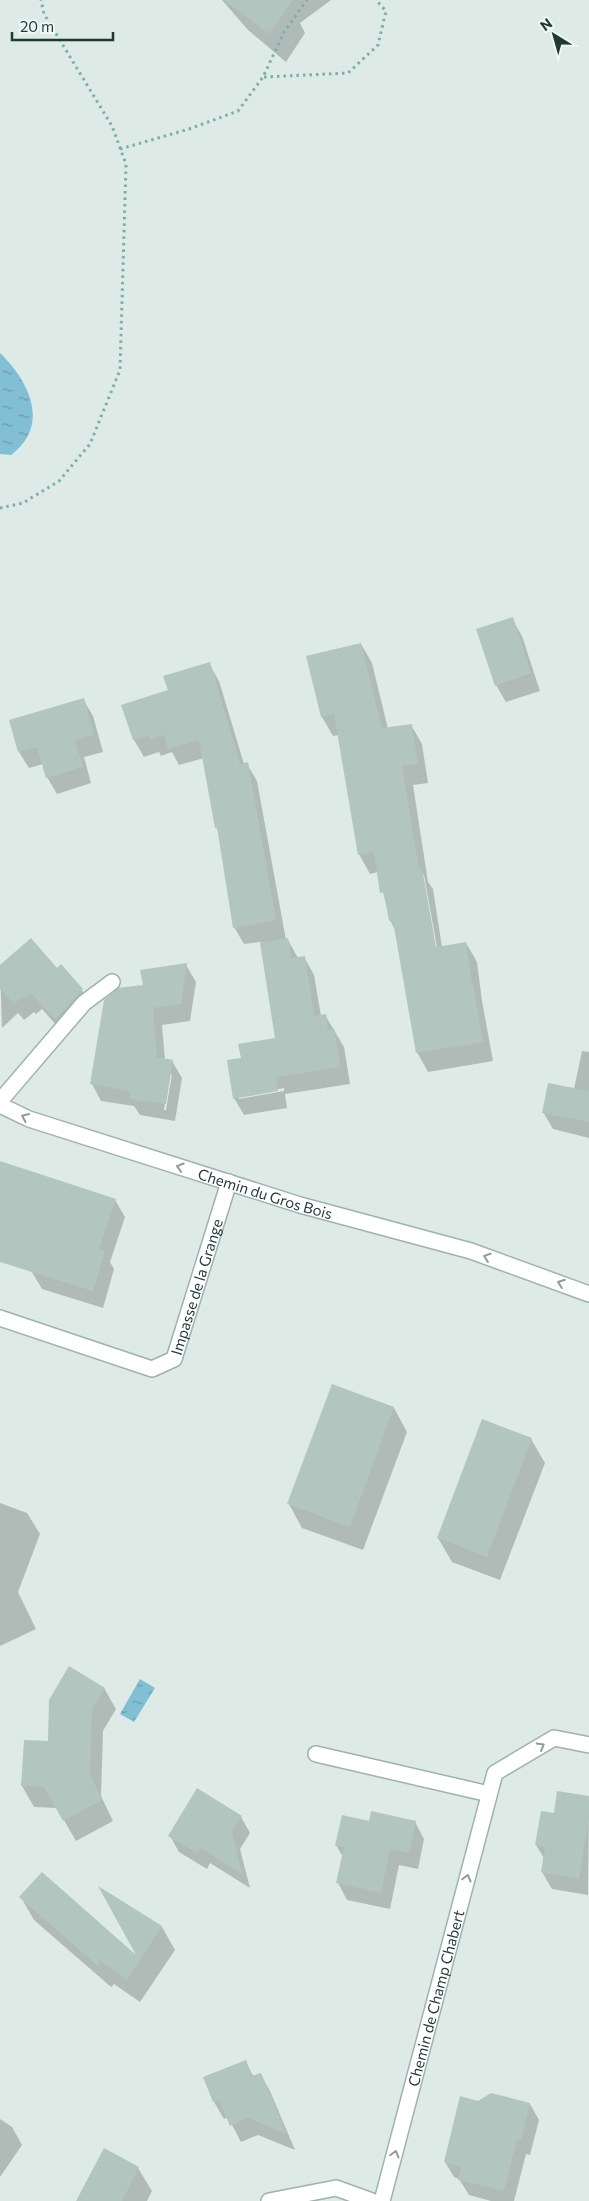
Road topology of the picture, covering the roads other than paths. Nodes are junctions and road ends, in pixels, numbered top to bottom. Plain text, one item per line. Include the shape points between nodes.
1 (112, 982) dead end
2 (0, 1101) edge
3 (0, 1105) edge
4 (229, 1182) junction
5 (589, 1294) edge
6 (0, 1318) edge
7 (589, 1745) edge
8 (316, 1754) dead end
9 (490, 1794) junction
10 (269, 2201) edge
11 (372, 2201) edge
12 (382, 2201) edge

1 - 2 street via 84,1003
4 -> 3 street, Chemin du Gros Bois via 29,1119
5 -> 4 street, Chemin du Gros Bois via 471,1251 300,1205
4 - 6 street, Impasse de la Grange via 174,1359 152,1369
9 -> 7 street, Chemin de Champ Chabert via 495,1773 554,1738
8 - 9 street
12 -> 9 street, Chemin de Champ Chabert
10 - 11 street via 336,2188

